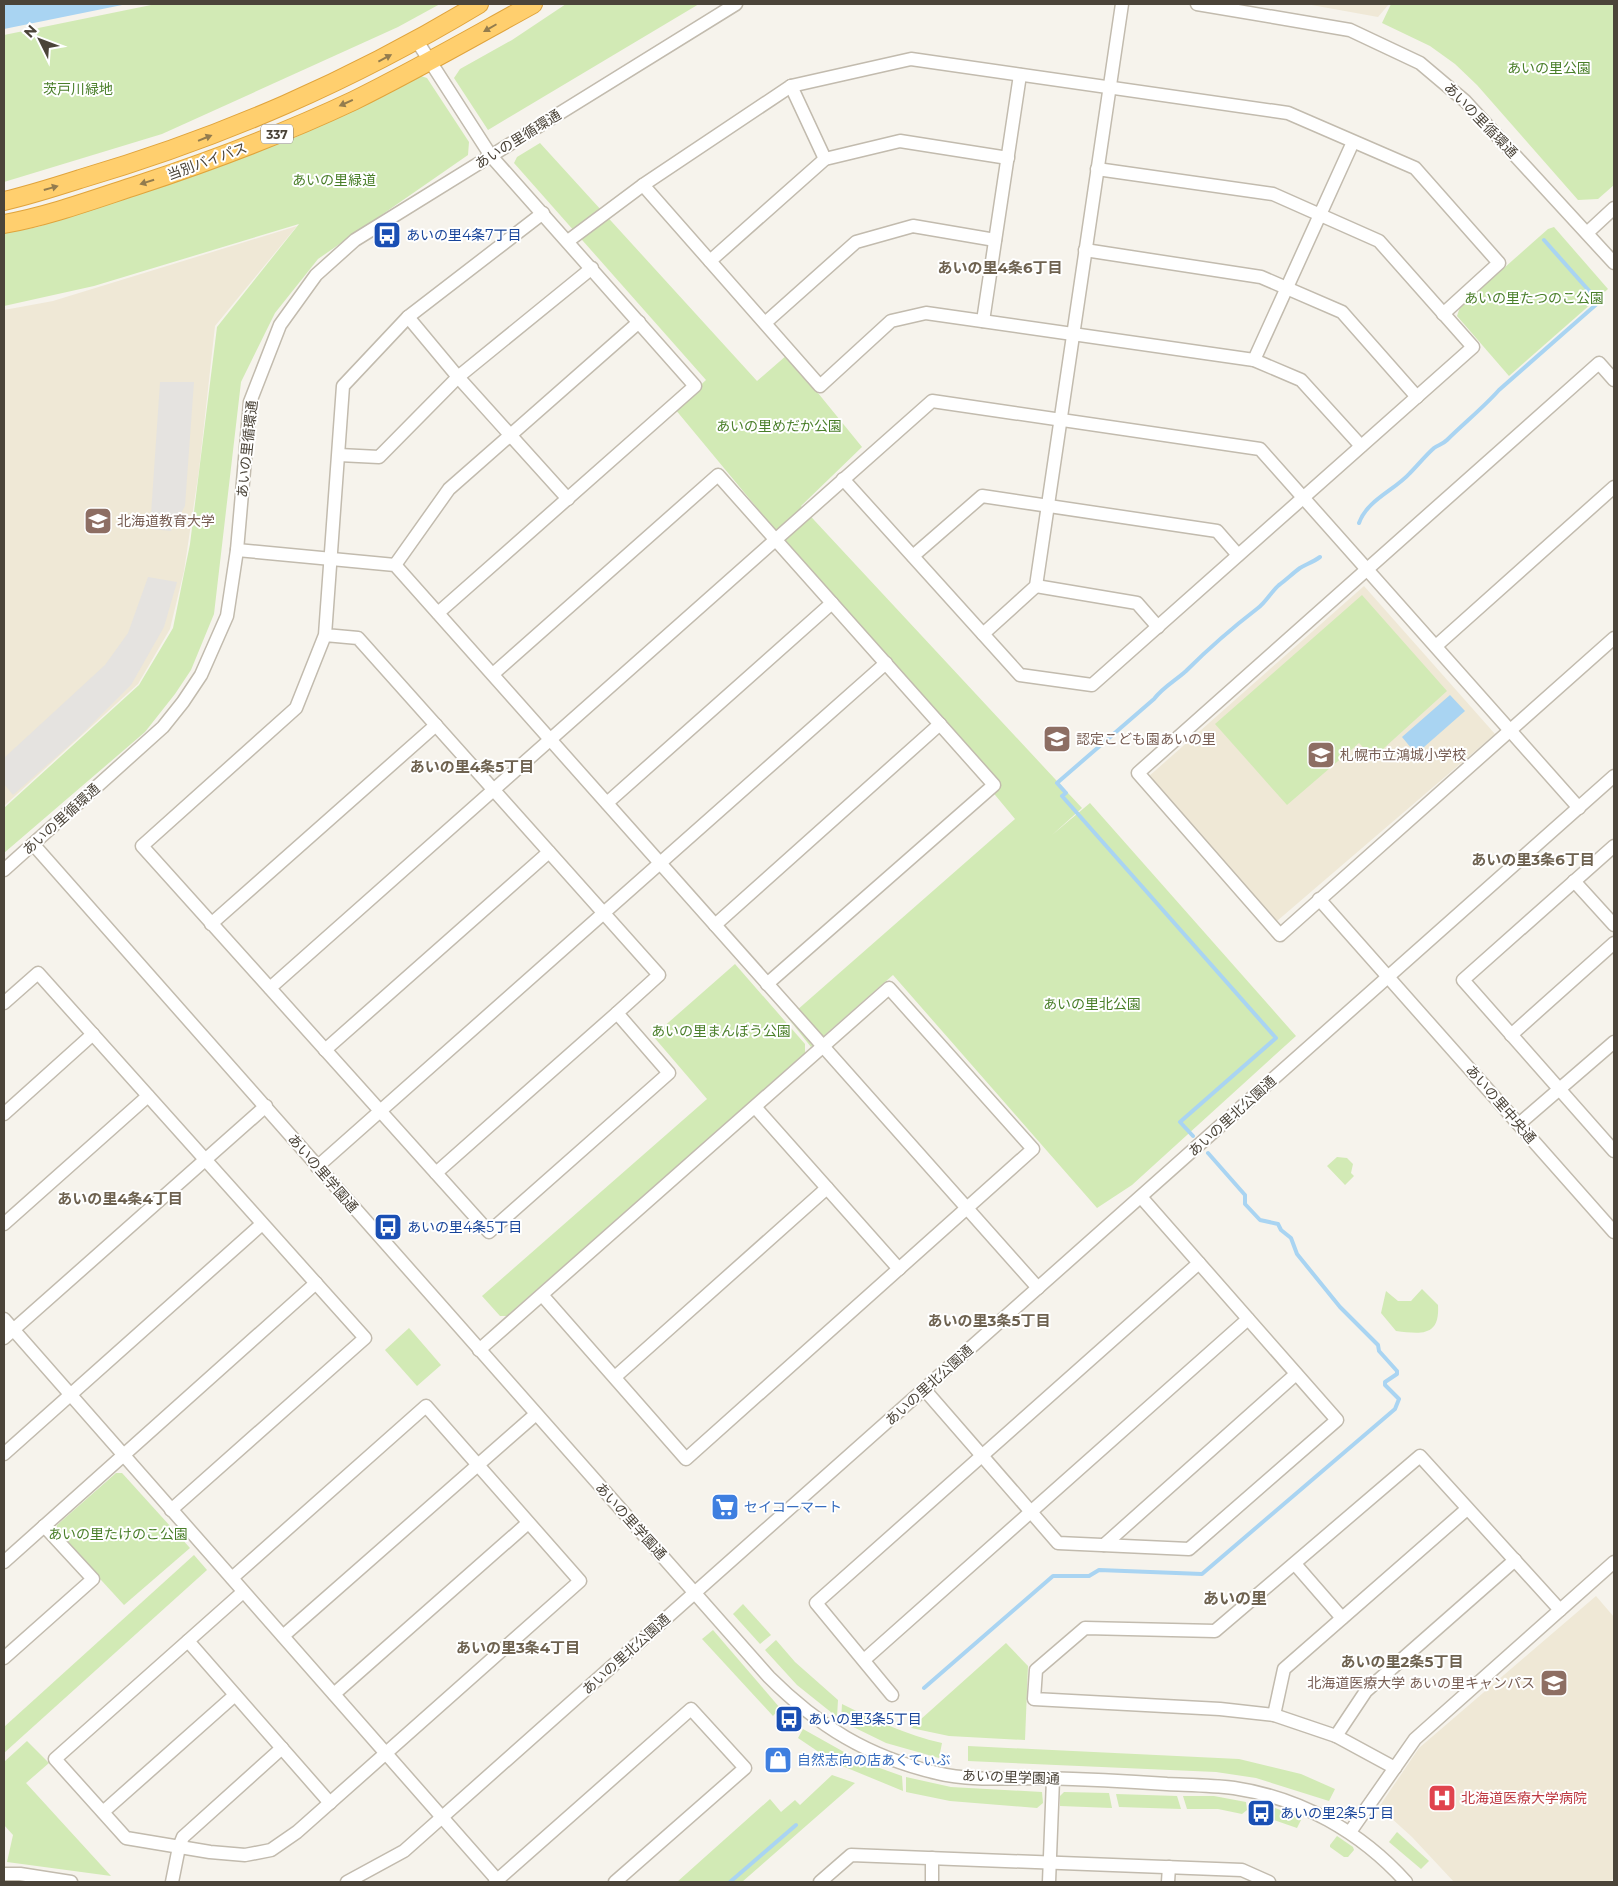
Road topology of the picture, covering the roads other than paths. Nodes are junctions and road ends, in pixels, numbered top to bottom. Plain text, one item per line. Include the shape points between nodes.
1 (479, 4) edge
2 (532, 4) edge
3 (736, 4) edge
4 (1122, 4) edge
5 (1197, 4) edge
6 (417, 41) junction
7 (430, 62) junction
8 (1020, 75) junction
9 (792, 86) junction
10 (1109, 88) junction
11 (1353, 142) junction
12 (491, 156) junction
13 (1008, 158) junction
14 (825, 159) junction
15 (1097, 169) junction
16 (643, 185) junction
17 (4, 201) edge
18 (1614, 208) edge
19 (543, 213) junction
20 (1320, 216) junction
21 (4, 224) edge
22 (1587, 233) junction
23 (995, 240) junction
24 (568, 241) junction
25 (1085, 250) junction
26 (710, 260) junction
27 (1614, 263) edge
28 (592, 268) junction
29 (1287, 288) junction
30 (1443, 314) junction
31 (408, 317) junction
32 (983, 321) junction
33 (640, 322) junction
34 (765, 323) junction
35 (1072, 334) junction
36 (1254, 360) junction
37 (458, 377) junction
38 (1614, 380) edge
39 (1417, 397) junction
40 (1059, 419) junction
41 (510, 435) junction
42 (1361, 446) junction
43 (339, 455) junction
44 (843, 479) junction
45 (1614, 487) edge
46 (1304, 498) junction
47 (568, 499) junction
48 (1047, 505) junction
49 (775, 540) junction
50 (236, 550) junction
51 (913, 556) junction
52 (1238, 556) junction
53 (331, 560) junction
54 (395, 564) junction
55 (1367, 569) junction
56 (1036, 586) junction
57 (832, 603) junction
58 (438, 613) junction
59 (1158, 626) junction
60 (983, 634) junction
61 (326, 635) junction
62 (1614, 638) edge
63 (1436, 646) junction
64 (886, 663) junction
65 (493, 674) junction
66 (940, 724) junction
67 (436, 725) junction
68 (1510, 731) junction
69 (550, 739) junction
70 (1614, 776) edge
71 (494, 790) junction
72 (607, 803) junction
73 (1579, 808) junction
74 (33, 844) junction
75 (1614, 846) edge
76 (549, 852) junction
77 (660, 863) junction
78 (4, 870) edge
79 (1574, 880) junction
80 (1319, 899) junction
81 (604, 914) junction
82 (211, 924) junction
83 (715, 925) junction
84 (1614, 925) edge
85 (1614, 943) edge
86 (1388, 976) junction
87 (768, 984) junction
88 (270, 988) junction
89 (4, 1003) edge
90 (617, 1013) junction
91 (93, 1034) junction
92 (1511, 1035) junction
93 (1614, 1042) edge
94 (824, 1047) junction
95 (325, 1050) junction
96 (1560, 1090) junction
97 (148, 1096) junction
98 (266, 1106) junction
99 (755, 1107) junction
100 (380, 1111) junction
101 (4, 1114) edge
102 (1519, 1124) junction
103 (1613, 1145) edge
104 (206, 1158) junction
105 (317, 1167) junction
106 (436, 1173) junction
107 (827, 1188) junction
108 (1141, 1197) junction
109 (967, 1209) junction
110 (4, 1224) edge
111 (262, 1224) junction
112 (1614, 1232) edge
113 (1199, 1263) junction
114 (899, 1269) junction
115 (316, 1283) junction
116 (1038, 1288) junction
117 (542, 1295) junction
118 (4, 1319) edge
119 (1248, 1319) junction
120 (9, 1334) edge
121 (479, 1350) junction
122 (1296, 1374) junction
123 (615, 1377) junction
124 (924, 1389) junction
125 (70, 1396) junction
126 (536, 1414) junction
127 (4, 1454) edge
128 (123, 1456) junction
129 (982, 1456) junction
130 (477, 1465) junction
131 (1467, 1508) junction
132 (171, 1510) junction
133 (1030, 1511) junction
134 (528, 1523) junction
135 (44, 1526) junction
136 (1104, 1545) junction
137 (1515, 1560) junction
138 (4, 1562) edge
139 (1614, 1562) edge
140 (1295, 1564) junction
141 (232, 1578) junction
142 (243, 1592) junction
143 (695, 1593) junction
144 (1560, 1610) junction
145 (1342, 1618) junction
146 (283, 1636) junction
147 (188, 1640) junction
148 (4, 1658) edge
149 (864, 1660) junction
150 (334, 1694) junction
151 (235, 1695) junction
152 (892, 1695) dead end
153 (1274, 1715) junction
154 (1336, 1736) junction
155 (282, 1748) junction
156 (386, 1753) junction
157 (1395, 1768) junction
158 (1053, 1779) junction
159 (330, 1802) junction
160 (103, 1812) junction
161 (443, 1817) junction
162 (1350, 1832) junction
163 (179, 1847) junction
164 (932, 1858) junction
165 (1050, 1863) junction
166 (1169, 1867) junction
167 (4, 1874) edge
168 (71, 1882) edge
169 (172, 1882) edge
170 (347, 1882) edge
171 (497, 1882) edge
172 (615, 1882) edge
173 (820, 1882) edge
174 (932, 1882) edge
175 (1050, 1882) edge
176 (1168, 1882) edge
177 (1269, 1882) edge
178 (1406, 1882) edge

1 - 6 highway, 当別バイパス / 337
2 -> 7 highway, 当別バイパス / 337
3 - 12 street, あいの里循環通
4 - 10 street
5 - 22 street, あいの里循環通 via 1350,30 1420,63 1466,101
6 - 7 street
17 -> 6 highway, 当別バイパス / 337 via 193,143 343,80
7 - 12 street
7 -> 21 highway, 当別バイパス / 337 via 352,101 210,161 114,193
8 - 9 street via 911,59
8 - 10 street
8 - 13 street
9 - 14 street
9 - 16 street
10 - 11 street via 1288,113
10 - 15 street
11 - 20 street
11 - 30 street via 1415,168 1499,263
12 - 19 street
12 - 50 street, あいの里循環通 via 355,240 316,275 280,325 250,402
13 - 14 street via 900,141
13 - 23 street
14 - 26 street
15 - 20 street via 1273,194
15 - 25 street
16 - 24 street
16 - 26 street
18 - 22 street
19 - 24 street
19 - 31 street
20 - 29 street
20 - 30 street via 1379,241
22 - 27 street, あいの里循環通
23 - 32 street
23 - 34 street via 913,226 856,242
24 - 28 street
25 - 29 street via 1261,277
25 - 35 street
26 - 34 street
28 - 33 street
28 - 37 street
29 - 36 street
29 - 39 street via 1342,312
30 - 39 street via 1473,347
31 - 37 street
31 - 43 street via 343,386
32 - 34 street via 926,313 891,322 820,386
32 - 35 street
33 - 41 street
33 - 47 street via 695,386
35 - 36 street
35 - 40 street
36 - 42 street via 1300,380
37 - 41 street
37 - 43 street via 378,457
38 - 55 street via 1600,363
39 - 42 street
40 - 44 street via 932,401
40 - 46 street via 1260,449
40 - 48 street
41 - 47 street
41 - 54 street via 449,489
42 - 46 street
43 - 53 street
44 - 49 street
44 - 51 street
45 - 63 street
46 - 52 street
46 - 55 street
47 - 58 street
48 - 51 street via 982,496
48 - 52 street via 1217,531
48 - 56 street
49 - 57 street
49 - 65 street via 718,475
49 - 69 street
50 - 53 street
50 - 74 street, あいの里循環通 via 227,616 201,675 183,702 163,727
51 - 60 street
52 - 59 street
53 - 54 street
53 - 61 street
54 - 58 street
55 - 63 street
55 - 80 street via 1138,773 1280,935
56 - 59 street via 1137,603
56 - 60 street
57 - 64 street
57 - 72 street
58 - 65 street
59 - 60 street via 1092,685 1020,675
61 - 67 street via 358,638
61 - 82 street via 296,708 142,846
62 - 68 street
63 - 68 street
64 - 66 street
64 - 77 street
65 - 69 street
66 - 83 street
66 - 87 street via 994,785
67 - 71 street
67 - 82 street
68 - 73 street
68 - 80 street
69 - 71 street
69 - 72 street
70 - 73 street, あいの里北公園通
71 - 76 street
71 - 88 street
72 - 77 street
73 - 86 street, あいの里北公園通
74 - 78 street, あいの里循環通
74 - 98 street, あいの里学園通
75 - 79 street
76 - 81 street
76 - 95 street
77 - 81 street
77 - 83 street
79 - 84 street
79 - 92 street via 1463,980
80 - 86 street, あいの里中央通
81 - 90 street via 659,975
81 - 100 street
82 - 88 street
83 - 87 street
85 - 92 street
86 - 102 street, あいの里中央通
86 - 108 street, あいの里北公園通
87 - 94 street
88 - 95 street
89 - 91 street via 38,973
90 - 106 street
90 - 106 street via 669,1073 489,1232
91 - 97 street
91 - 101 street
92 - 96 street
93 - 96 street
94 - 99 street
94 - 109 street
94 - 109 street via 889,988 1033,1149
95 - 100 street
96 - 102 street
96 - 103 street
97 - 104 street
97 - 110 street
98 - 104 street
98 - 105 street, あいの里学園通
99 - 107 street
99 - 117 street
100 - 105 street
100 - 106 street
102 - 112 street, あいの里中央通
104 - 111 street
104 - 120 street
105 - 121 street, あいの里学園通
107 - 114 street
107 - 123 street
108 - 113 street
108 - 116 street, あいの里北公園通
109 - 114 street
109 - 116 street
111 - 115 street
111 - 125 street
113 - 119 street
113 - 129 street
114 - 123 street via 686,1459
115 - 128 street
115 - 132 street via 365,1338
116 - 124 street, あいの里北公園通
117 - 121 street
117 - 123 street
118 - 120 street
119 - 122 street
119 - 133 street
120 - 125 street
121 - 126 street, あいの里学園通
122 - 136 street
122 - 136 street via 1336,1420 1189,1549
124 - 129 street
124 - 143 street, あいの里北公園通
125 - 127 street
125 - 128 street
126 - 130 street
126 - 143 street, あいの里学園通
128 - 132 street
128 - 135 street
129 - 133 street
129 - 149 street via 816,1603
130 - 134 street
130 - 141 street via 426,1406
130 - 146 street
131 - 137 street
131 - 140 street via 1420,1456
131 - 145 street
132 - 141 street
133 - 136 street via 1058,1542
133 - 149 street
134 - 150 street
134 - 156 street via 580,1581
135 - 138 street
135 - 148 street via 92,1579
137 - 144 street
137 - 154 street via 1366,1691
139 - 144 street
140 - 145 street
140 - 153 street via 1216,1631 1085,1628 1036,1670 1034,1699
141 - 142 street
142 - 146 street
142 - 147 street
143 - 158 street, あいの里学園通 via 795,1703 823,1725 861,1747 899,1763 939,1774
143 - 161 street, あいの里北公園通
144 - 157 street via 1415,1739
145 - 153 street via 1284,1669
146 - 150 street
147 - 151 street
147 - 160 street via 55,1759
149 - 152 street
150 - 156 street
151 - 155 street
151 - 160 street
153 - 154 street
154 - 157 street
155 - 159 street
155 - 163 street via 183,1837
156 - 159 street
156 - 161 street
157 - 162 street
158 - 162 street, あいの里学園通 via 1234,1788 1271,1796 1316,1813
158 - 165 street
159 - 163 street via 271,1850 245,1855
160 - 163 street via 126,1838
161 - 170 street, あいの里北公園通 via 404,1851
161 - 171 street
162 - 178 street, あいの里学園通 via 1372,1848
163 - 169 street
164 - 165 street
164 - 173 street via 851,1855
164 - 174 street
165 - 166 street
165 - 175 street
166 - 176 street
166 - 177 street via 1242,1870
167 - 168 street
171 - 172 street via 691,1708 744,1768

